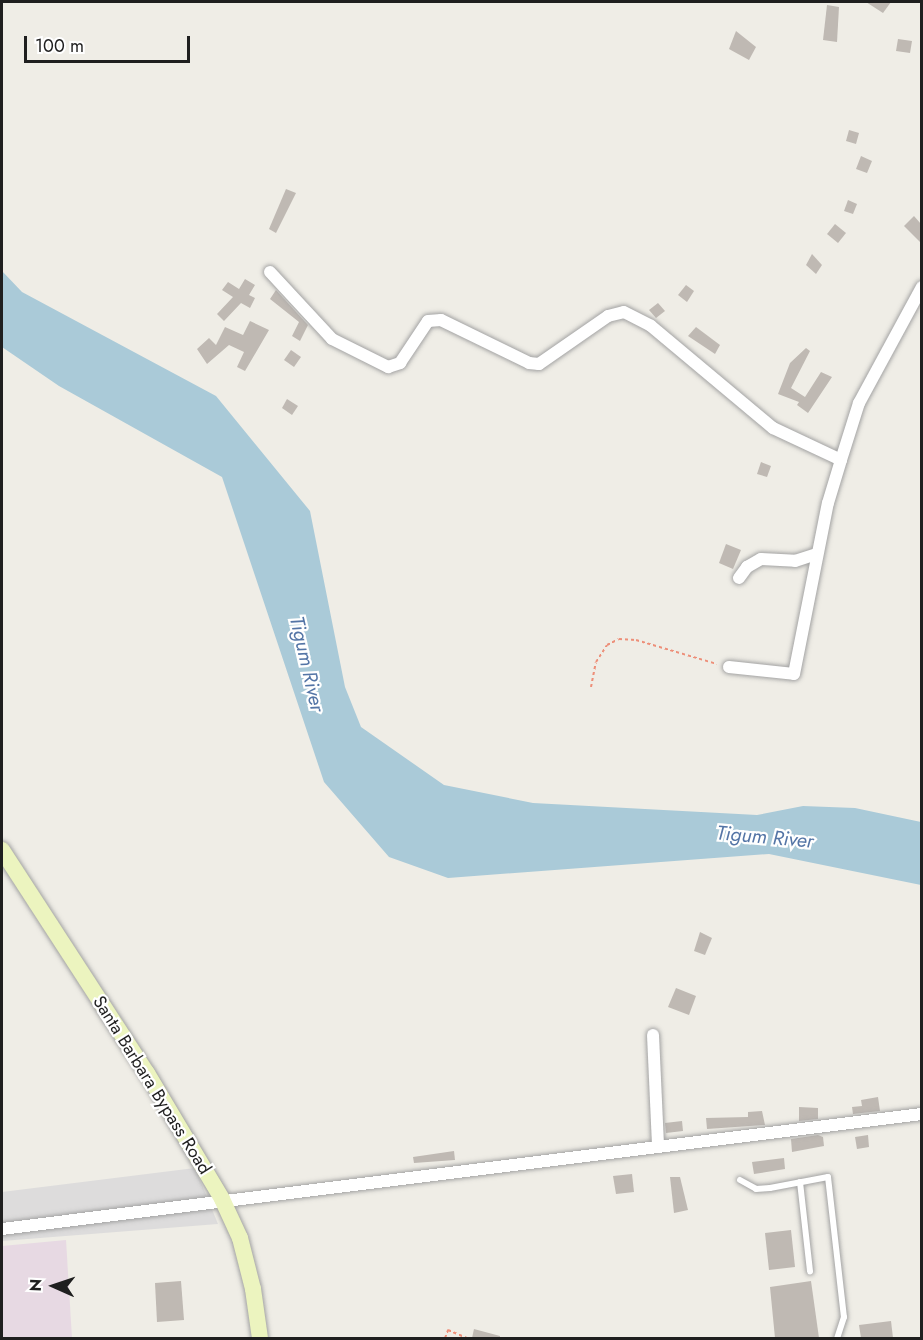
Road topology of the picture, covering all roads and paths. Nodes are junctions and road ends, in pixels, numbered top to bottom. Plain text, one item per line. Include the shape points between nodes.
1 (270, 272) dead end
2 (921, 287) edge
3 (841, 460) junction
4 (817, 554) junction
5 (739, 578) dead end
6 (729, 667) joint
7 (591, 687) dead end
8 (2, 850) edge
9 (652, 1035) dead end
10 (921, 1114) edge
11 (658, 1146) junction
12 (740, 1180) dead end
13 (800, 1182) junction
14 (222, 1199) junction
15 (2, 1229) edge
16 (810, 1271) dead end
17 (260, 1338) edge
18 (445, 1338) edge
19 (466, 1338) edge
20 (837, 1338) edge

1 - 3 street via 332,339 388,368 400,363 428,321 441,320 529,363 539,364 608,316 624,312 651,326 773,428
2 - 3 street via 859,404
3 - 4 street
4 - 5 street via 795,561 761,559 747,567
4 - 6 street via 794,674
6 - 7 path via 636,640 619,639 607,645 596,662
8 - 14 main road, Santa Barbara Bypass Road via 147,1073
9 - 11 street
10 - 11 street
11 - 14 street
12 - 13 lane via 756,1189
13 - 16 lane
13 - 20 lane via 828,1177 844,1317
14 - 15 street
14 - 17 main road, Santa Barbara Bypass Road via 240,1238
18 - 19 path via 448,1330

